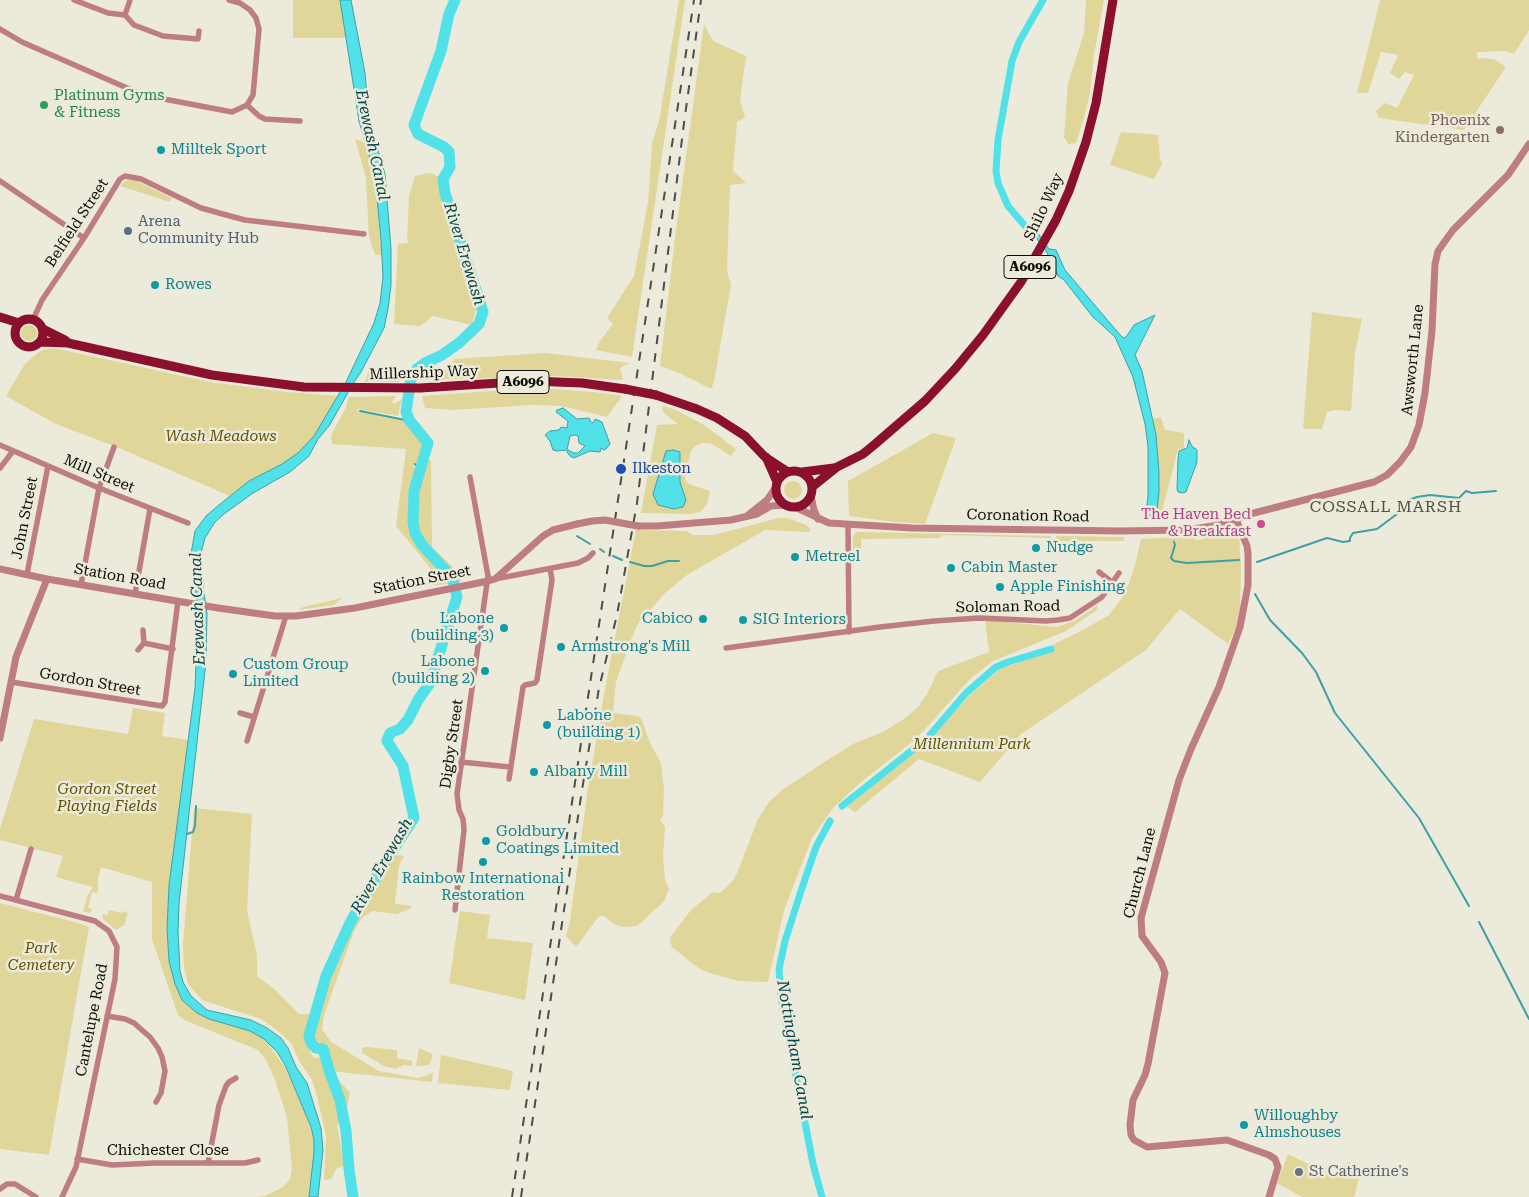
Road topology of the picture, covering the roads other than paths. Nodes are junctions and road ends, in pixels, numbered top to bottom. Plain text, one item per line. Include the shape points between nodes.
1 (74, 0) edge
2 (130, 0) edge
3 (229, 0) edge
4 (1113, 0) edge
5 (125, 15) junction
6 (0, 29) edge
7 (199, 31) dead end
8 (247, 105) junction
9 (300, 121) dead end
10 (1529, 144) edge
11 (0, 181) edge
12 (364, 234) dead end
13 (84, 238) junction
14 (0, 317) edge
15 (33, 320) junction
16 (0, 322) edge
17 (19, 323) junction
18 (43, 329) junction
19 (15, 334) junction
20 (40, 342) junction
21 (68, 343) junction
22 (0, 445) edge
23 (114, 447) dead end
24 (14, 451) junction
25 (766, 457) junction
26 (48, 466) junction
27 (0, 468) edge
28 (837, 468) junction
29 (788, 472) junction
30 (802, 472) junction
31 (470, 477) dead end
32 (776, 485) junction
33 (99, 488) junction
34 (812, 491) junction
35 (785, 505) junction
36 (796, 508) junction
37 (150, 509) junction
38 (746, 517) junction
39 (818, 519) junction
40 (1236, 519) junction
41 (188, 523) dead end
42 (848, 525) junction
43 (593, 553) dead end
44 (0, 569) edge
45 (550, 569) junction
46 (1099, 572) dead end
47 (1119, 573) dead end
48 (27, 574) junction
49 (47, 579) junction
50 (491, 580) junction
51 (1113, 582) junction
52 (82, 585) junction
53 (135, 594) junction
54 (178, 601) junction
55 (354, 608) joint
56 (286, 616) junction
57 (143, 630) dead end
58 (848, 632) junction
59 (144, 643) junction
60 (726, 648) dead end
61 (173, 649) junction
62 (138, 650) dead end
63 (11, 682) junction
64 (240, 713) dead end
65 (2, 715) edge
66 (254, 717) junction
67 (0, 736) edge
68 (247, 740) dead end
69 (461, 762) junction
70 (510, 767) junction
71 (509, 779) dead end
72 (31, 850) dead end
73 (0, 896) edge
74 (16, 900) junction
75 (455, 910) dead end
76 (107, 1016) junction
77 (236, 1078) dead end
78 (156, 1102) dead end
79 (77, 1159) junction
80 (258, 1160) dead end
81 (208, 1164) junction
82 (0, 1189) edge
83 (36, 1197) edge
84 (62, 1197) edge
85 (1269, 1197) edge

1 - 5 street via 108,13
2 - 5 street
3 - 8 street via 247,8 259,25 254,89
4 - 28 main road, Shilo Way / A6096 via 1098,94 1086,142 1062,206 1030,267 994,320 941,384 895,429 863,454
5 - 7 street via 134,25 163,36 198,40
6 - 8 street via 22,42 143,95 222,111 235,111
8 - 9 street via 265,119
10 - 40 street, Awsworth Lane via 1508,175 1453,230 1438,251 1434,264 1432,330 1424,404 1415,438 1400,462 1374,482
11 - 13 street
12 - 13 street, Belfield Street via 224,215 129,175 120,179
13 - 15 street, Belfield Street via 39,304
14 - 17 main road
15 - 17 main road
15 - 18 main road, A6096
16 - 19 main road, A6096
17 - 19 main road
18 - 20 main road
18 - 21 main road, Millership Way / A6096
19 - 20 main road, A6096 via 23,346 32,348
20 - 21 main road, Millership Way / A6096
21 - 25 main road, Millership Way / A6096, bridge via 212,375 279,385 395,389 531,381 573,382 625,389 656,395 717,418 745,436
22 - 24 street, Mill Street
23 - 33 street
24 - 26 street, Mill Street
24 - 27 street
25 - 29 main road, Millership Way / A6096
25 - 32 main road, Millership Way / A6096
26 - 33 street, Mill Street
26 - 48 street, John Street
28 - 30 main road, Shilo Way / A6096
28 - 34 main road, Shilo Way / A6096
29 - 30 main road
29 - 32 main road
30 - 34 main road via 810,480
31 - 50 street, Digby Street
32 - 35 main road via 778,499
32 - 38 street via 767,500
33 - 37 street, Mill Street
33 - 52 street
34 - 36 main road via 803,505
34 - 39 street
35 - 36 main road
35 - 38 street via 771,506
36 - 39 street, Coronation Road
37 - 41 street, Mill Street
37 - 53 street
38 - 50 street, Station Street, bridge via 692,524 638,526 604,520 577,524 543,536
39 - 42 street, Coronation Road
40 - 42 street, Coronation Road via 1186,530 921,529
40 - 85 street, Church Lane via 1248,553 1248,585 1240,627 1219,687 1184,765 1141,918 1142,936 1162,962 1165,973 1148,1064 1133,1100 1130,1125 1134,1140 1147,1148 1227,1140 1273,1157 1278,1167
42 - 58 street
43 - 45 street, Station Street via 578,563
44 - 48 street, Station Road
45 - 50 street, Station Street
45 - 70 street via 552,580 537,680 523,687
46 - 51 street
47 - 51 street, Soloman Road
48 - 49 street, Station Road
49 - 52 street, Station Road
49 - 63 street via 18,650
50 - 55 street, Station Street
50 - 69 street, Digby Street
51 - 58 street, Soloman Road via 1102,597 1070,618 1046,622 968,618
52 - 53 street, Station Road
53 - 54 street, Station Road
54 - 56 street, Station Road
54 - 61 street
55 - 56 street, Station Road
56 - 66 street
57 - 59 street
58 - 60 street, Soloman Road
59 - 61 street
59 - 62 street
61 - 63 street, Gordon Street via 164,705 158,707
63 - 65 street
64 - 66 street
65 - 67 street
66 - 68 street
69 - 70 street
69 - 75 street, Digby Street via 456,794 464,836
70 - 71 street
72 - 74 street
73 - 74 street, Cantelupe Road
74 - 76 street, Cantelupe Road via 95,921 109,931 117,947
76 - 78 street via 134,1024 158,1048 164,1071 161,1093
76 - 79 street, Cantelupe Road
77 - 81 street via 226,1086 219,1105
79 - 81 street, Chichester Close via 112,1165
79 - 84 street, Cantelupe Road
80 - 81 street, Chichester Close
82 - 83 street via 7,1184 15,1184

